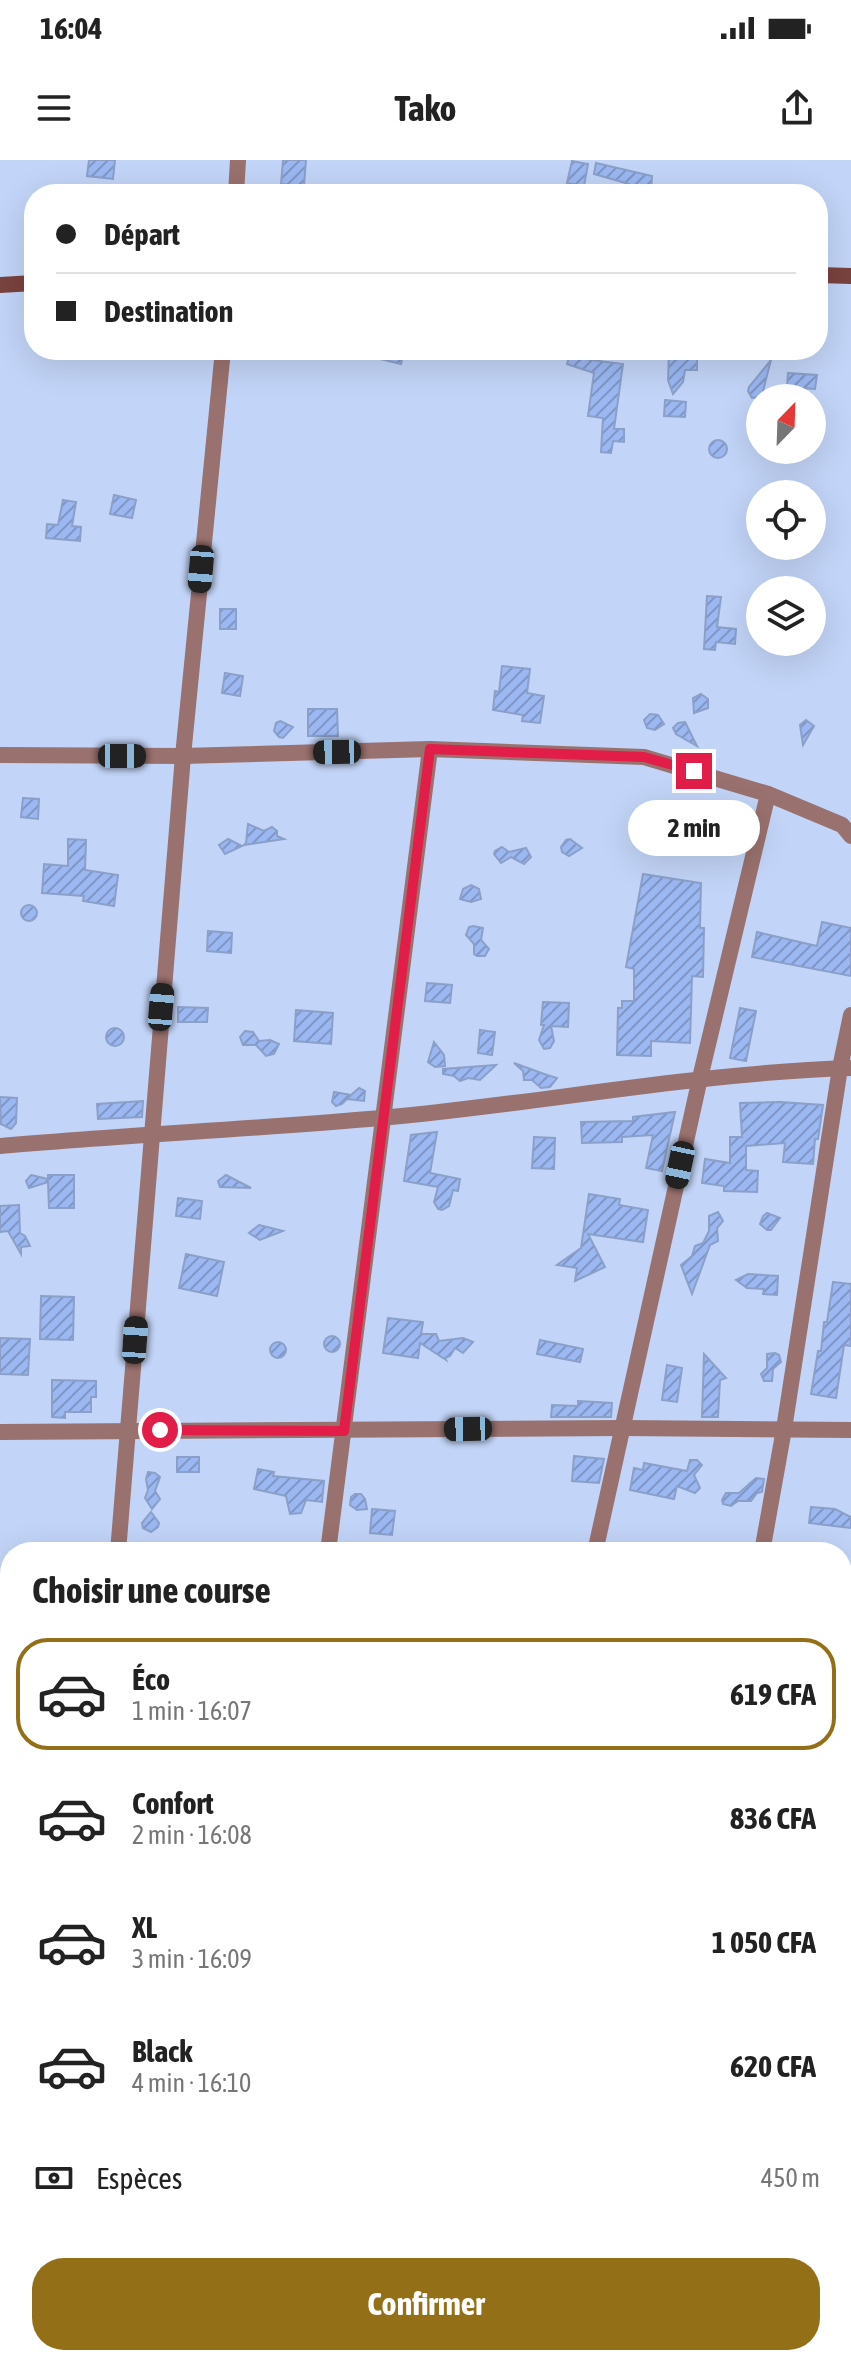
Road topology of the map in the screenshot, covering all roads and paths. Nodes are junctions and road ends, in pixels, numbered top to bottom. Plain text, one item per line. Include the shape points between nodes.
1 (238, 160) edge
2 (237, 184) edge
3 (828, 275) edge
4 (851, 276) edge
5 (24, 284) edge
6 (0, 285) edge
7 (222, 360) edge
8 (430, 749) junction
9 (0, 755) edge
10 (183, 756) junction
11 (768, 794) junction
12 (851, 836) edge
13 (851, 1015) edge
14 (846, 1068) edge
15 (700, 1078) junction
16 (382, 1117) junction
17 (151, 1133) junction
18 (0, 1146) edge
19 (623, 1428) junction
20 (129, 1429) junction
21 (784, 1429) junction
22 (851, 1430) edge
23 (344, 1431) junction
24 (0, 1432) edge
25 (119, 1542) edge
26 (329, 1542) edge
27 (597, 1542) edge
28 (764, 1542) edge

1 - 2 street
3 - 4 street
5 - 6 street
7 - 10 street
8 - 10 street
8 - 11 street via 644,757
8 - 16 street
9 - 10 street
10 - 17 street
11 - 12 street via 842,825
11 - 15 street
13 - 14 street
14 - 15 street
14 - 21 street
15 - 16 street
15 - 19 street
16 - 17 street
16 - 23 street
17 - 18 street
17 - 20 street
19 - 21 street
19 - 23 street
19 - 27 street
20 - 23 street
20 - 24 street
20 - 25 street
21 - 22 street
21 - 28 street
23 - 26 street

